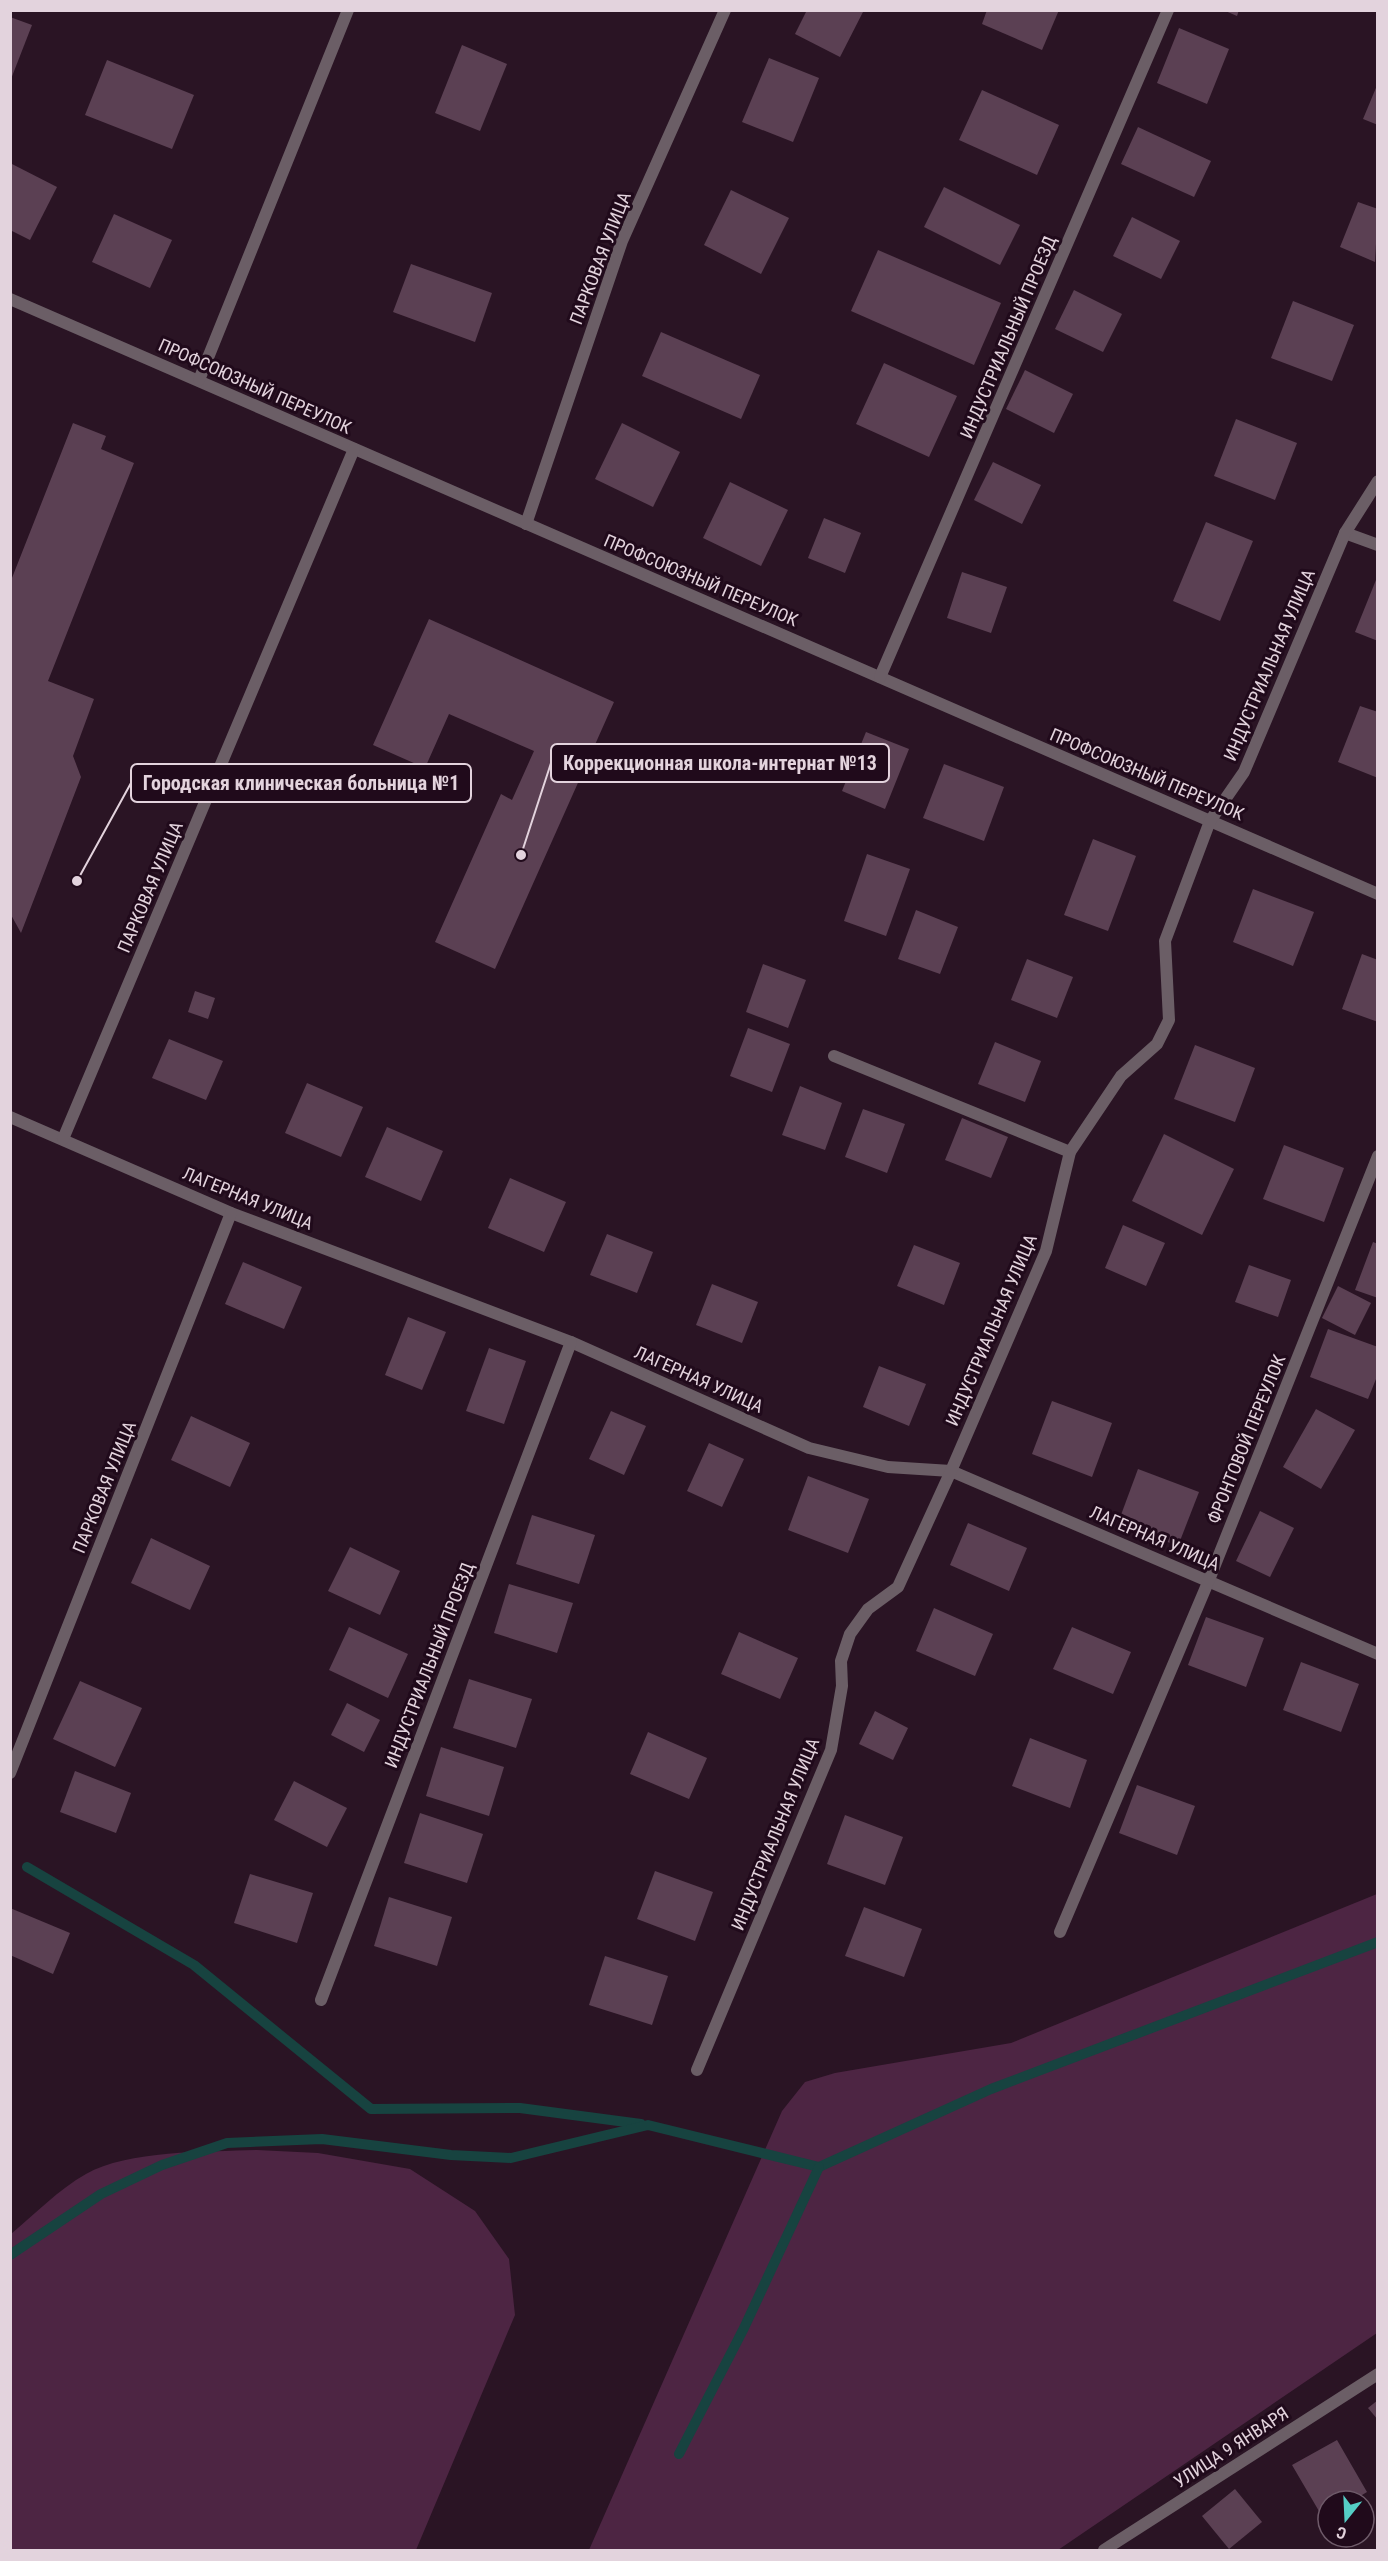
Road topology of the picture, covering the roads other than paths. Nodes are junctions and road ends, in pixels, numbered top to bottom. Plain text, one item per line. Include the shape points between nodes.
1 (348, 10) edge
2 (725, 10) edge
3 (1168, 10) edge
4 (10, 299) edge
5 (199, 380) junction
6 (354, 449) junction
7 (1377, 481) edge
8 (526, 524) junction
9 (1345, 533) junction
10 (1377, 545) edge
11 (880, 677) junction
12 (1210, 821) junction
13 (1377, 894) edge
14 (834, 1056) dead end
15 (10, 1117) edge
16 (63, 1139) junction
17 (1070, 1152) junction
18 (1377, 1156) edge
19 (231, 1213) junction
20 (571, 1342) junction
21 (951, 1471) junction
22 (1209, 1580) junction
23 (1377, 1654) edge
24 (10, 1773) edge
25 (1060, 1932) dead end
26 (321, 2000) dead end
27 (697, 2070) dead end
28 (1377, 2374) edge
29 (1104, 2550) edge

1 - 5 street
2 - 8 street, ПАРКОВАЯ УЛИЦА via 622,241
3 - 11 street, ИНДУСТРИАЛЬНЫЙ ПРОЕЗД
4 - 5 street, ПРОФСОЮЗНЫЙ ПЕРЕУЛОК
5 - 6 street, ПРОФСОЮЗНЫЙ ПЕРЕУЛОК
6 - 8 street, ПРОФСОЮЗНЫЙ ПЕРЕУЛОК
6 - 16 street, ПАРКОВАЯ УЛИЦА
7 - 9 street, ИНДУСТРИАЛЬНАЯ УЛИЦА
8 - 11 street, ПРОФСОЮЗНЫЙ ПЕРЕУЛОК
9 - 10 street
9 - 12 street, ИНДУСТРИАЛЬНАЯ УЛИЦА via 1244,772
11 - 12 street, ПРОФСОЮЗНЫЙ ПЕРЕУЛОК
12 - 13 street, ПРОФСОЮЗНЫЙ ПЕРЕУЛОК
12 - 17 street, ИНДУСТРИАЛЬНАЯ УЛИЦА via 1164,941 1169,1020 1157,1044 1121,1076
14 - 17 street
15 - 16 street, ЛАГЕРНАЯ УЛИЦА
16 - 19 street, ЛАГЕРНАЯ УЛИЦА
17 - 21 street, ИНДУСТРИАЛЬНАЯ УЛИЦА via 1047,1251
18 - 22 street, ФРОНТОВОЙ ПЕРЕУЛОК
19 - 20 street, ЛАГЕРНАЯ УЛИЦА
19 - 24 street, ПАРКОВАЯ УЛИЦА
20 - 21 street, ЛАГЕРНАЯ УЛИЦА via 810,1448 888,1467
20 - 26 street, ИНДУСТРИАЛЬНЫЙ ПРОЕЗД
21 - 22 street, ЛАГЕРНАЯ УЛИЦА
21 - 27 street, ИНДУСТРИАЛЬНАЯ УЛИЦА via 898,1587 868,1609 850,1634 841,1661 842,1686 831,1750
22 - 23 street, ЛАГЕРНАЯ УЛИЦА
22 - 25 street, ФРОНТОВОЙ ПЕРЕУЛОК
28 - 29 street, УЛИЦА 9 ЯНВАРЯ

